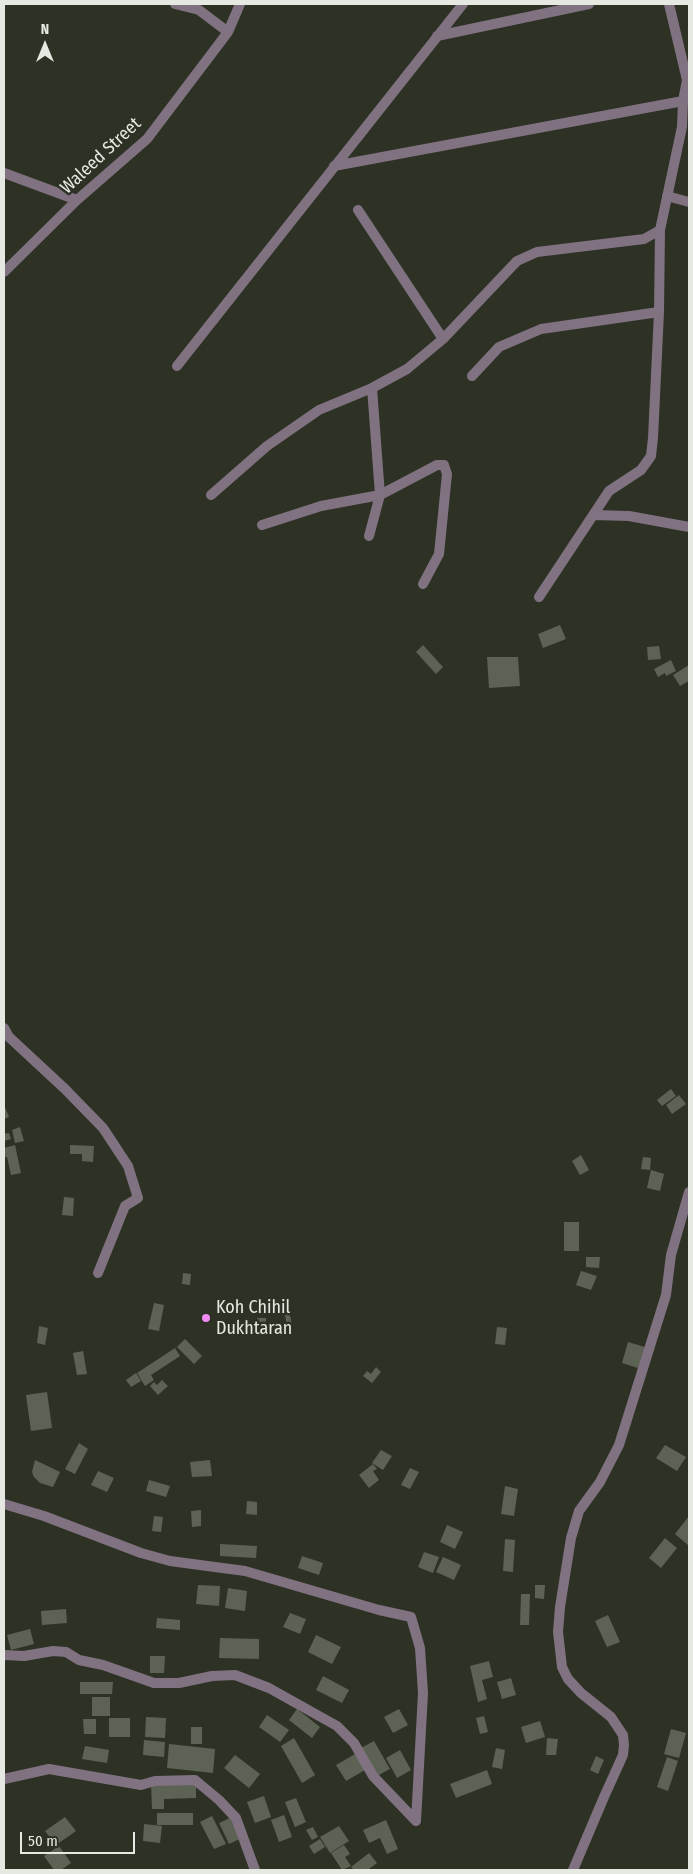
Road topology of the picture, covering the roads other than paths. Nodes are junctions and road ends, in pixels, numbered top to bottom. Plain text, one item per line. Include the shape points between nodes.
1 (175, 4) edge
2 (240, 4) edge
3 (462, 4) edge
4 (589, 4) edge
5 (669, 4) edge
6 (228, 32) junction
7 (437, 36) junction
8 (683, 101) junction
9 (685, 128) edge
10 (334, 166) junction
11 (4, 173) edge
12 (667, 196) junction
13 (77, 200) junction
14 (689, 202) edge
15 (358, 210) dead end
16 (660, 230) junction
17 (4, 272) edge
18 (659, 312) junction
19 (443, 339) junction
20 (178, 366) dead end
21 (472, 376) dead end
22 (372, 388) junction
23 (211, 495) dead end
24 (380, 495) junction
25 (594, 515) junction
26 (262, 525) dead end
27 (689, 527) edge
28 (369, 536) dead end
29 (422, 584) dead end
30 (539, 598) dead end
31 (4, 1028) edge
32 (689, 1192) edge
33 (98, 1273) dead end
34 (4, 1504) edge
35 (4, 1655) edge
36 (4, 1779) edge
37 (255, 1870) edge
38 (573, 1870) edge

1 - 6 street via 199,10
2 - 6 street, Waleed Street
3 - 7 street
4 - 7 street
5 - 8 street via 687,80
6 - 13 street, Waleed Street via 147,139
7 - 10 street
8 - 9 street
8 - 10 street
9 - 12 street
10 - 20 street
11 - 13 street
12 - 14 street
12 - 16 street
13 - 17 street, Waleed Street
15 - 19 street
16 - 18 street
16 - 19 street via 644,239 537,252 517,261
18 - 21 street via 541,330 499,347
18 - 25 street via 654,438 650,456 641,470 609,491
19 - 22 street via 407,369
22 - 23 street via 319,410 267,446
22 - 24 street
24 - 26 street via 321,506
24 - 28 street
24 - 29 street via 437,465 444,465 447,474 439,554
25 - 27 street via 629,516
25 - 30 street
31 - 33 street via 8,1037 103,1128 128,1166 138,1198 125,1206
32 - 38 street via 671,1255 666,1295 619,1445 600,1482 579,1511 571,1538 559,1624 562,1667 581,1693 611,1717 623,1735 624,1745
34 - 35 street via 141,1553 170,1561 244,1571 410,1617 420,1648 423,1693 416,1821 372,1776 354,1743 337,1726 269,1688 235,1675 154,1683 79,1660 66,1652
36 - 37 street via 49,1769 141,1785 155,1781 195,1780 236,1818

